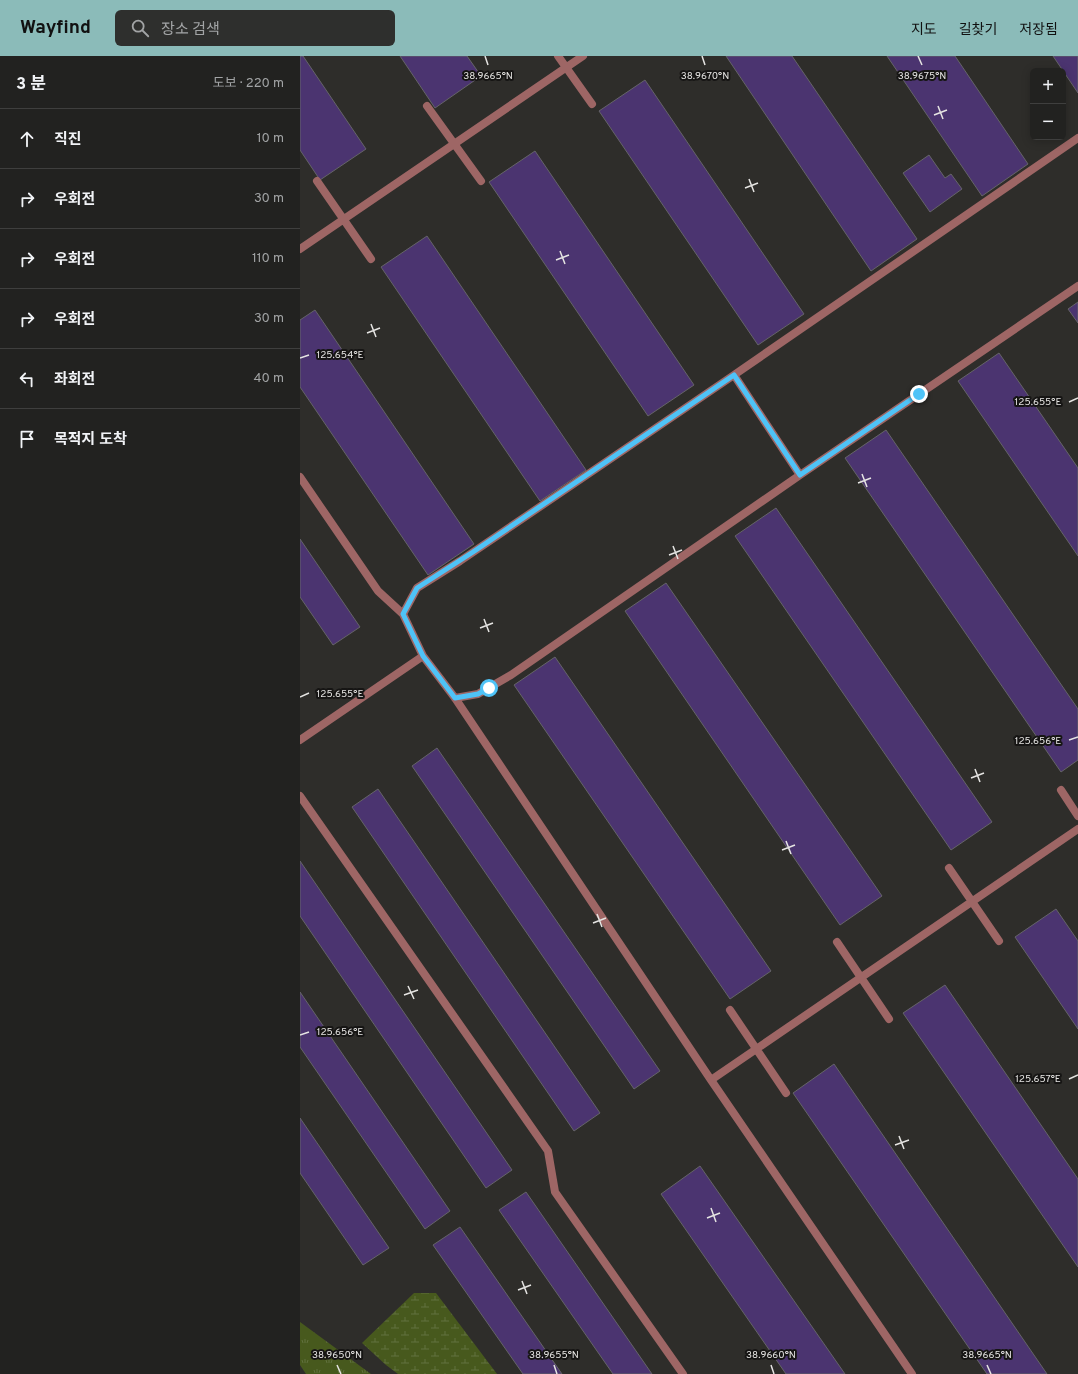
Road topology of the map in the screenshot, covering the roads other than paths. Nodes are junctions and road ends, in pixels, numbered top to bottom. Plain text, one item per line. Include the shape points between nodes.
1 (558, 56) edge
2 (583, 56) edge
3 (566, 68) junction
4 (592, 104) dead end
5 (427, 106) dead end
6 (1078, 138) edge
7 (454, 144) junction
8 (481, 181) dead end
9 (317, 182) dead end
10 (344, 220) junction
11 (300, 249) edge
12 (371, 259) dead end
13 (1078, 286) edge
14 (734, 375) junction
15 (800, 475) junction
16 (300, 477) edge
17 (403, 614) junction
18 (423, 656) junction
19 (455, 698) junction
20 (300, 740) edge
21 (1061, 790) dead end
22 (300, 796) edge
23 (1078, 816) edge
24 (1078, 829) edge
25 (949, 868) dead end
26 (972, 902) junction
27 (837, 942) dead end
28 (999, 942) dead end
29 (861, 978) junction
30 (730, 1010) dead end
31 (889, 1018) dead end
32 (756, 1049) junction
33 (711, 1080) junction
34 (786, 1093) dead end
35 (683, 1374) edge
36 (912, 1374) edge

1 - 3 lane
2 - 3 lane
3 - 4 lane
3 - 7 lane
5 - 7 lane
6 - 14 lane
7 - 8 lane
7 - 10 lane
9 - 10 lane
10 - 11 lane
10 - 12 lane
13 - 15 lane
14 - 15 lane
14 - 17 lane via 417,588
15 - 19 lane via 511,675 478,694
16 - 17 lane via 378,591
17 - 18 lane
18 - 19 lane
18 - 20 lane
19 - 33 lane
21 - 23 lane
22 - 35 lane via 548,1151 555,1192
24 - 26 lane
25 - 26 lane
26 - 28 lane
26 - 29 lane
27 - 29 lane
29 - 31 lane
29 - 32 lane
30 - 32 lane
32 - 33 lane
32 - 34 lane
33 - 36 lane

